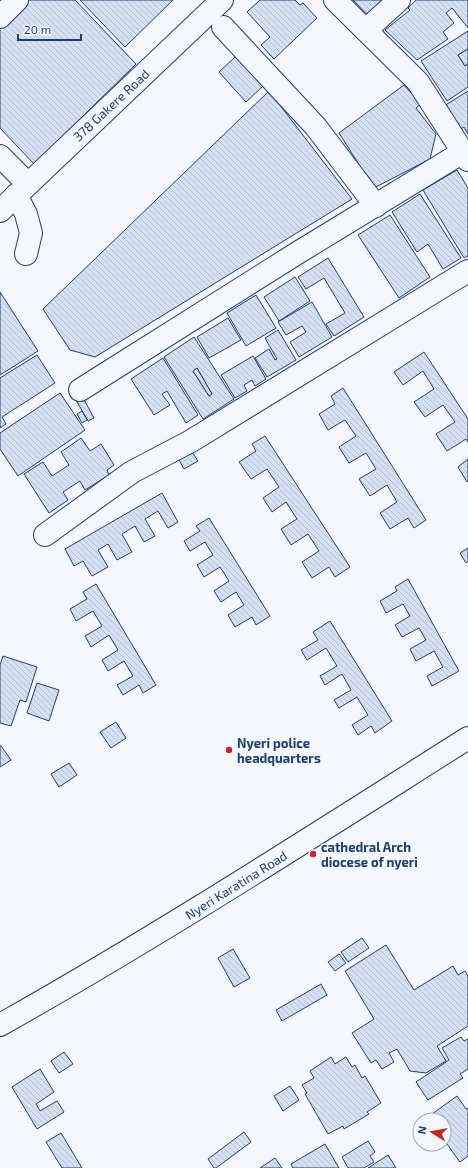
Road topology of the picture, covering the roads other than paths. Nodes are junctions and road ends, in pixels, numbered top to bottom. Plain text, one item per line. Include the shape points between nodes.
1 (17, 0) edge
2 (336, 0) edge
3 (399, 0) edge
4 (218, 4) edge
5 (0, 17) edge
6 (223, 27) junction
7 (366, 30) junction
8 (223, 52) dead end
9 (0, 156) edge
10 (466, 156) edge
11 (22, 190) junction
12 (376, 206) junction
13 (0, 211) edge
14 (26, 254) dead end
15 (468, 271) edge
16 (80, 390) dead end
17 (45, 535) dead end
18 (468, 738) edge
19 (0, 1025) edge

1 - 5 main road
2 - 7 main road
3 - 7 main road
4 - 6 main road
4 - 11 main road, 378 Gakere Road
6 - 8 main road
6 - 12 main road via 316,127
7 - 10 main road via 418,82
9 - 11 main road
10 - 12 main road
11 - 13 main road, 378 Gakere Road
11 - 14 main road via 31,233
12 - 16 main road
15 - 17 main road via 191,441 132,472
18 - 19 main road, Nyeri Karatina Road via 192,912

